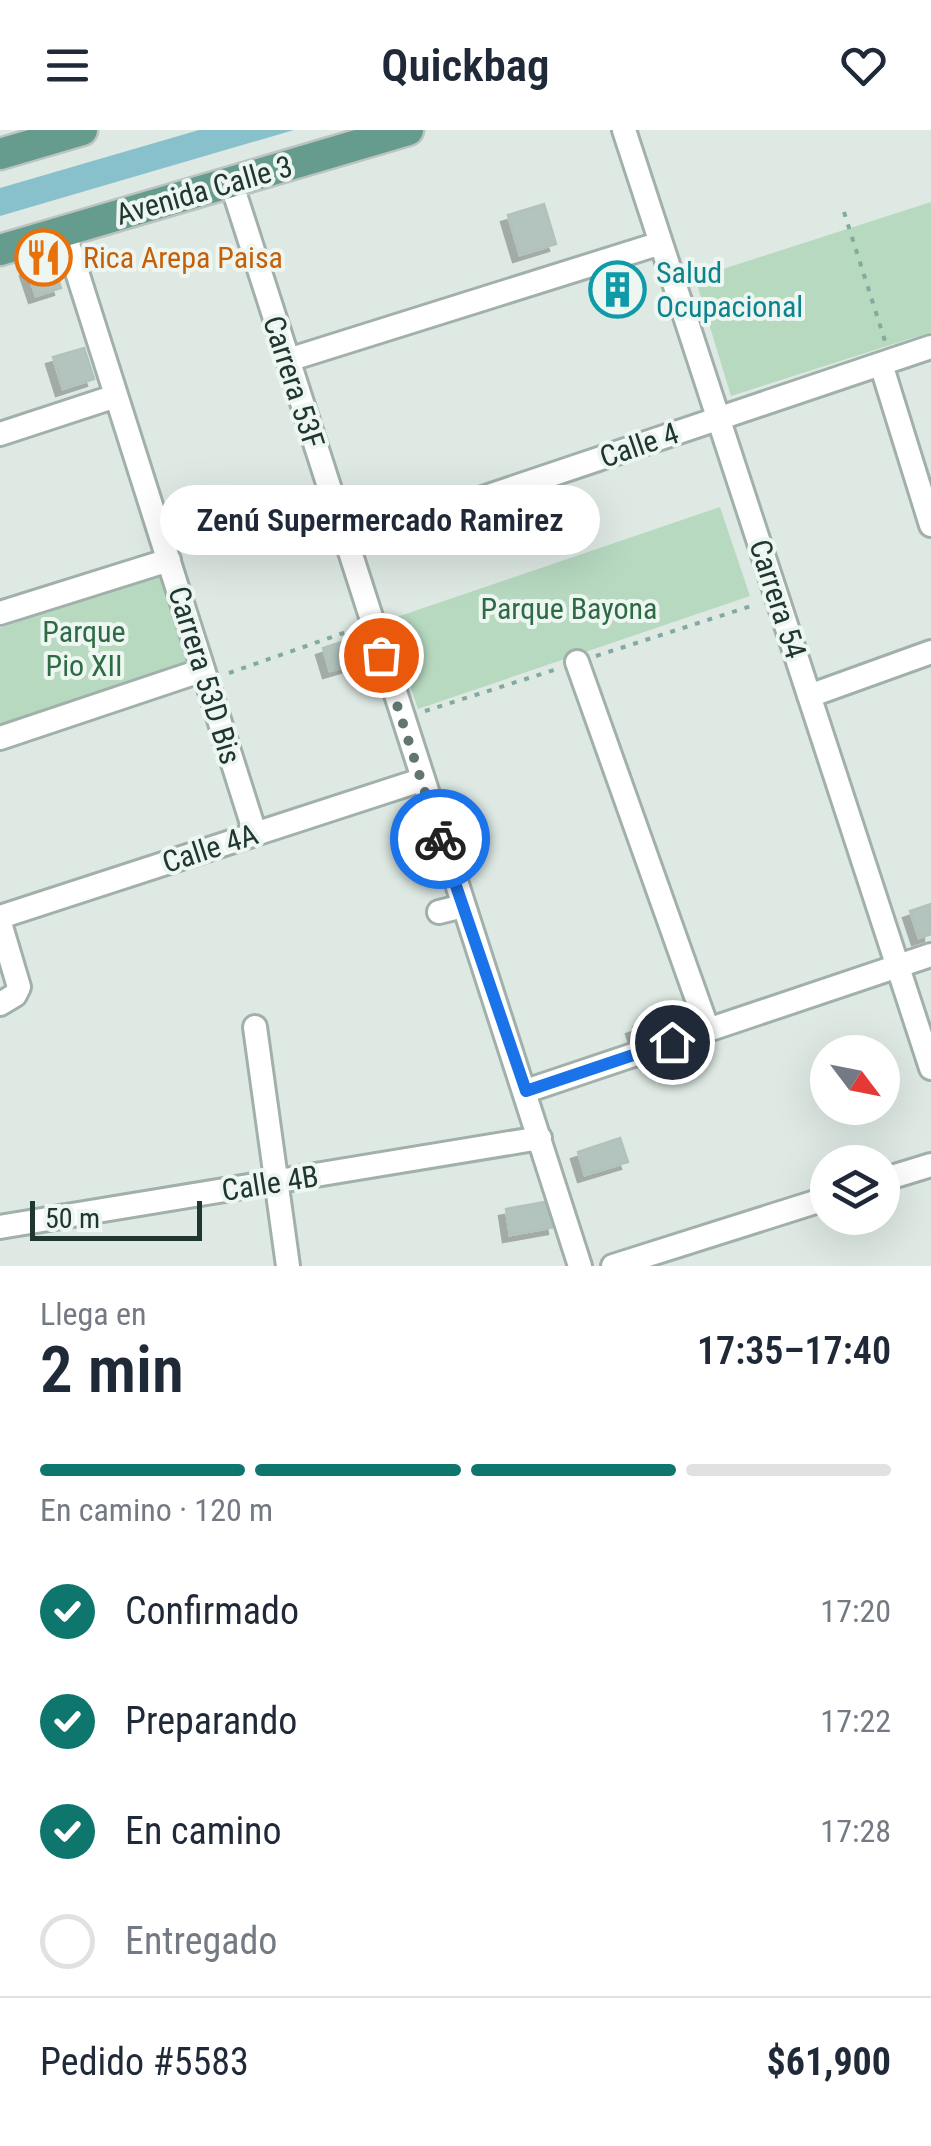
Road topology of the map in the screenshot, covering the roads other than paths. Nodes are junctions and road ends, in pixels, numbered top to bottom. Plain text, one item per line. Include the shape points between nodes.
1 (82, 130) edge
2 (408, 130) edge
3 (624, 130) edge
4 (0, 154) edge
5 (231, 182) junction
6 (64, 231) junction
7 (662, 244) junction
8 (0, 250) edge
9 (931, 347) edge
10 (288, 360) junction
11 (886, 362) junction
12 (116, 396) junction
13 (718, 418) junction
14 (0, 434) edge
15 (931, 525) edge
16 (346, 544) junction
17 (169, 560) junction
18 (0, 613) edge
19 (931, 652) edge
20 (577, 662) dead end
21 (205, 676) junction
22 (809, 696) junction
23 (0, 738) edge
24 (421, 780) junction
25 (254, 833) junction
26 (463, 906) junction
27 (439, 912) dead end
28 (0, 920) edge
29 (931, 954) edge
30 (898, 966) junction
31 (8, 999) edge
32 (255, 1027) dead end
33 (708, 1030) junction
34 (931, 1068) edge
35 (526, 1091) junction
36 (540, 1138) junction
37 (931, 1165) edge
38 (900, 1174) edge
39 (275, 1183) junction
40 (810, 1204) edge
41 (0, 1227) edge
42 (288, 1266) edge
43 (580, 1266) edge
44 (613, 1266) edge

1 - 4 main road
2 - 5 main road, Avenida Calle 3
3 - 7 street, Carrera 54
5 - 6 main road, Avenida Calle 3
5 - 10 street, Carrera 53F
6 - 8 main road, Avenida Calle 3
6 - 12 street, Carrera 53D Bis
7 - 10 street
7 - 13 street, Carrera 54
9 - 11 street, Calle 4
10 - 16 street, Carrera 53F
11 - 13 street, Calle 4
11 - 15 street
12 - 14 street
12 - 17 street, Carrera 53D Bis
13 - 16 street, Calle 4
13 - 22 street, Carrera 54
16 - 24 street, Carrera 53F
17 - 18 street
17 - 21 street, Carrera 53D Bis
19 - 22 street
20 - 33 street
21 - 23 street
21 - 25 street, Carrera 53D Bis
22 - 30 street, Carrera 54
24 - 25 street, Calle 4A
24 - 26 street, Carrera 53F
25 - 28 street, Calle 4A
26 - 27 street
26 - 35 street, Carrera 53F
28 - 31 street via 18,987
29 - 30 street
30 - 33 street
30 - 34 street, Carrera 54
32 - 39 street
33 - 35 street
35 - 36 street, Carrera 53F
36 - 39 street, Calle 4B
36 - 43 street, Carrera 53F
37 - 38 street
39 - 41 street, Calle 4B
39 - 42 street
40 - 44 street

